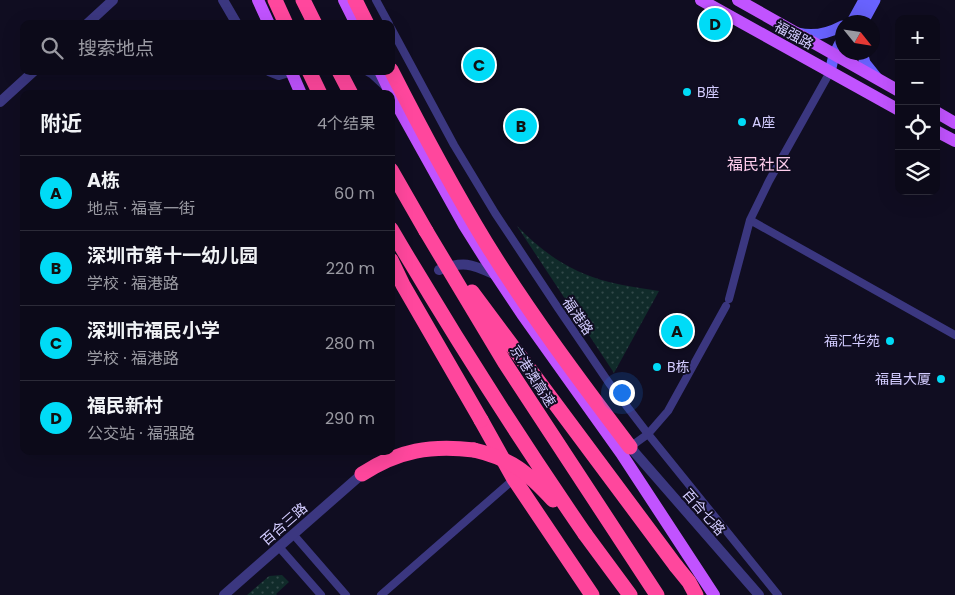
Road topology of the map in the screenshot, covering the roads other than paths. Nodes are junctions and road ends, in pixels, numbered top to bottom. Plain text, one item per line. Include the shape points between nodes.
1 (113, 0) edge
2 (223, 0) edge
3 (258, 0) edge
4 (275, 0) edge
5 (304, 0) edge
6 (344, 0) edge
7 (355, 0) edge
8 (376, 0) edge
9 (701, 0) edge
10 (738, 0) edge
11 (864, 0) edge
12 (875, 0) edge
13 (860, 15) edge
14 (863, 15) edge
15 (91, 20) edge
16 (235, 20) edge
17 (267, 20) edge
18 (284, 20) edge
19 (314, 20) edge
20 (354, 20) edge
21 (365, 20) edge
22 (387, 20) edge
23 (835, 29) edge
24 (795, 32) junction
25 (395, 35) edge
26 (835, 52) edge
27 (838, 60) edge
28 (848, 60) edge
29 (864, 60) edge
30 (830, 72) junction
31 (30, 75) edge
32 (294, 75) edge
33 (311, 75) edge
34 (341, 75) edge
35 (375, 75) edge
36 (382, 75) edge
37 (394, 75) edge
38 (880, 81) junction
39 (895, 89) edge
40 (299, 90) edge
41 (318, 90) edge
42 (349, 90) edge
43 (388, 90) edge
44 (389, 90) edge
45 (395, 101) edge
46 (0, 102) edge
47 (895, 108) edge
48 (940, 114) edge
49 (955, 123) edge
50 (940, 133) edge
51 (955, 141) edge
52 (395, 177) edge
53 (750, 220) junction
54 (426, 231) junction
55 (395, 236) edge
56 (395, 268) edge
57 (439, 270) dead end
58 (496, 276) junction
59 (955, 335) edge
60 (648, 434) junction
61 (630, 447) junction
62 (362, 474) joint
63 (514, 479) junction
64 (293, 534) junction
65 (585, 534) junction
66 (279, 546) junction
67 (603, 559) junction
68 (224, 595) edge
69 (321, 595) edge
70 (346, 595) edge
71 (381, 595) edge
72 (592, 595) edge
73 (620, 595) edge
74 (630, 595) edge
75 (657, 595) edge
76 (696, 595) edge
77 (714, 595) edge
78 (759, 595) edge
79 (778, 595) edge

1 - 15 street
2 - 16 street
3 - 17 main road
4 - 18 highway
5 - 19 highway
6 - 20 main road
7 - 21 highway
8 - 22 street
9 - 30 main road, 福强路
10 - 24 main road, 福强路
11 - 13 main road
12 - 14 main road
23 - 24 main road via 820,34
24 - 26 main road, 福强路
25 - 60 street, 福港路 via 495,213
27 - 30 main road
28 - 38 main road, 福强路
29 - 38 main road
30 - 47 main road, 福强路
30 - 53 street
31 - 46 street
32 - 40 main road, bridge
33 - 41 highway
34 - 42 highway
35 - 43 street
36 - 44 main road
37 - 61 highway via 462,202 499,262
38 - 39 main road, 福强路
45 - 58 main road
48 - 49 main road
50 - 51 main road
52 - 54 highway, 京港澳高速
53 - 59 street
53 - 60 street via 727,303 668,410
54 - 75 highway, 京港澳高速, bridge via 501,356
54 - 76 highway, bridge
55 - 65 highway, bridge via 520,439
56 - 63 highway, bridge
57 - 58 street via 460,263
58 - 77 main road via 621,453
60 - 61 street
60 - 79 street, 福港路
61 - 78 street, 百合七路
62 - 64 street, 百合三路
62 - 65 highway, bridge via 414,451 474,450 502,458 518,468 538,484
63 - 71 street
63 - 72 highway
64 - 66 street, 百合三路
64 - 70 street
65 - 67 highway
66 - 68 street, 百合三路
66 - 69 street
67 - 73 highway
67 - 74 highway

